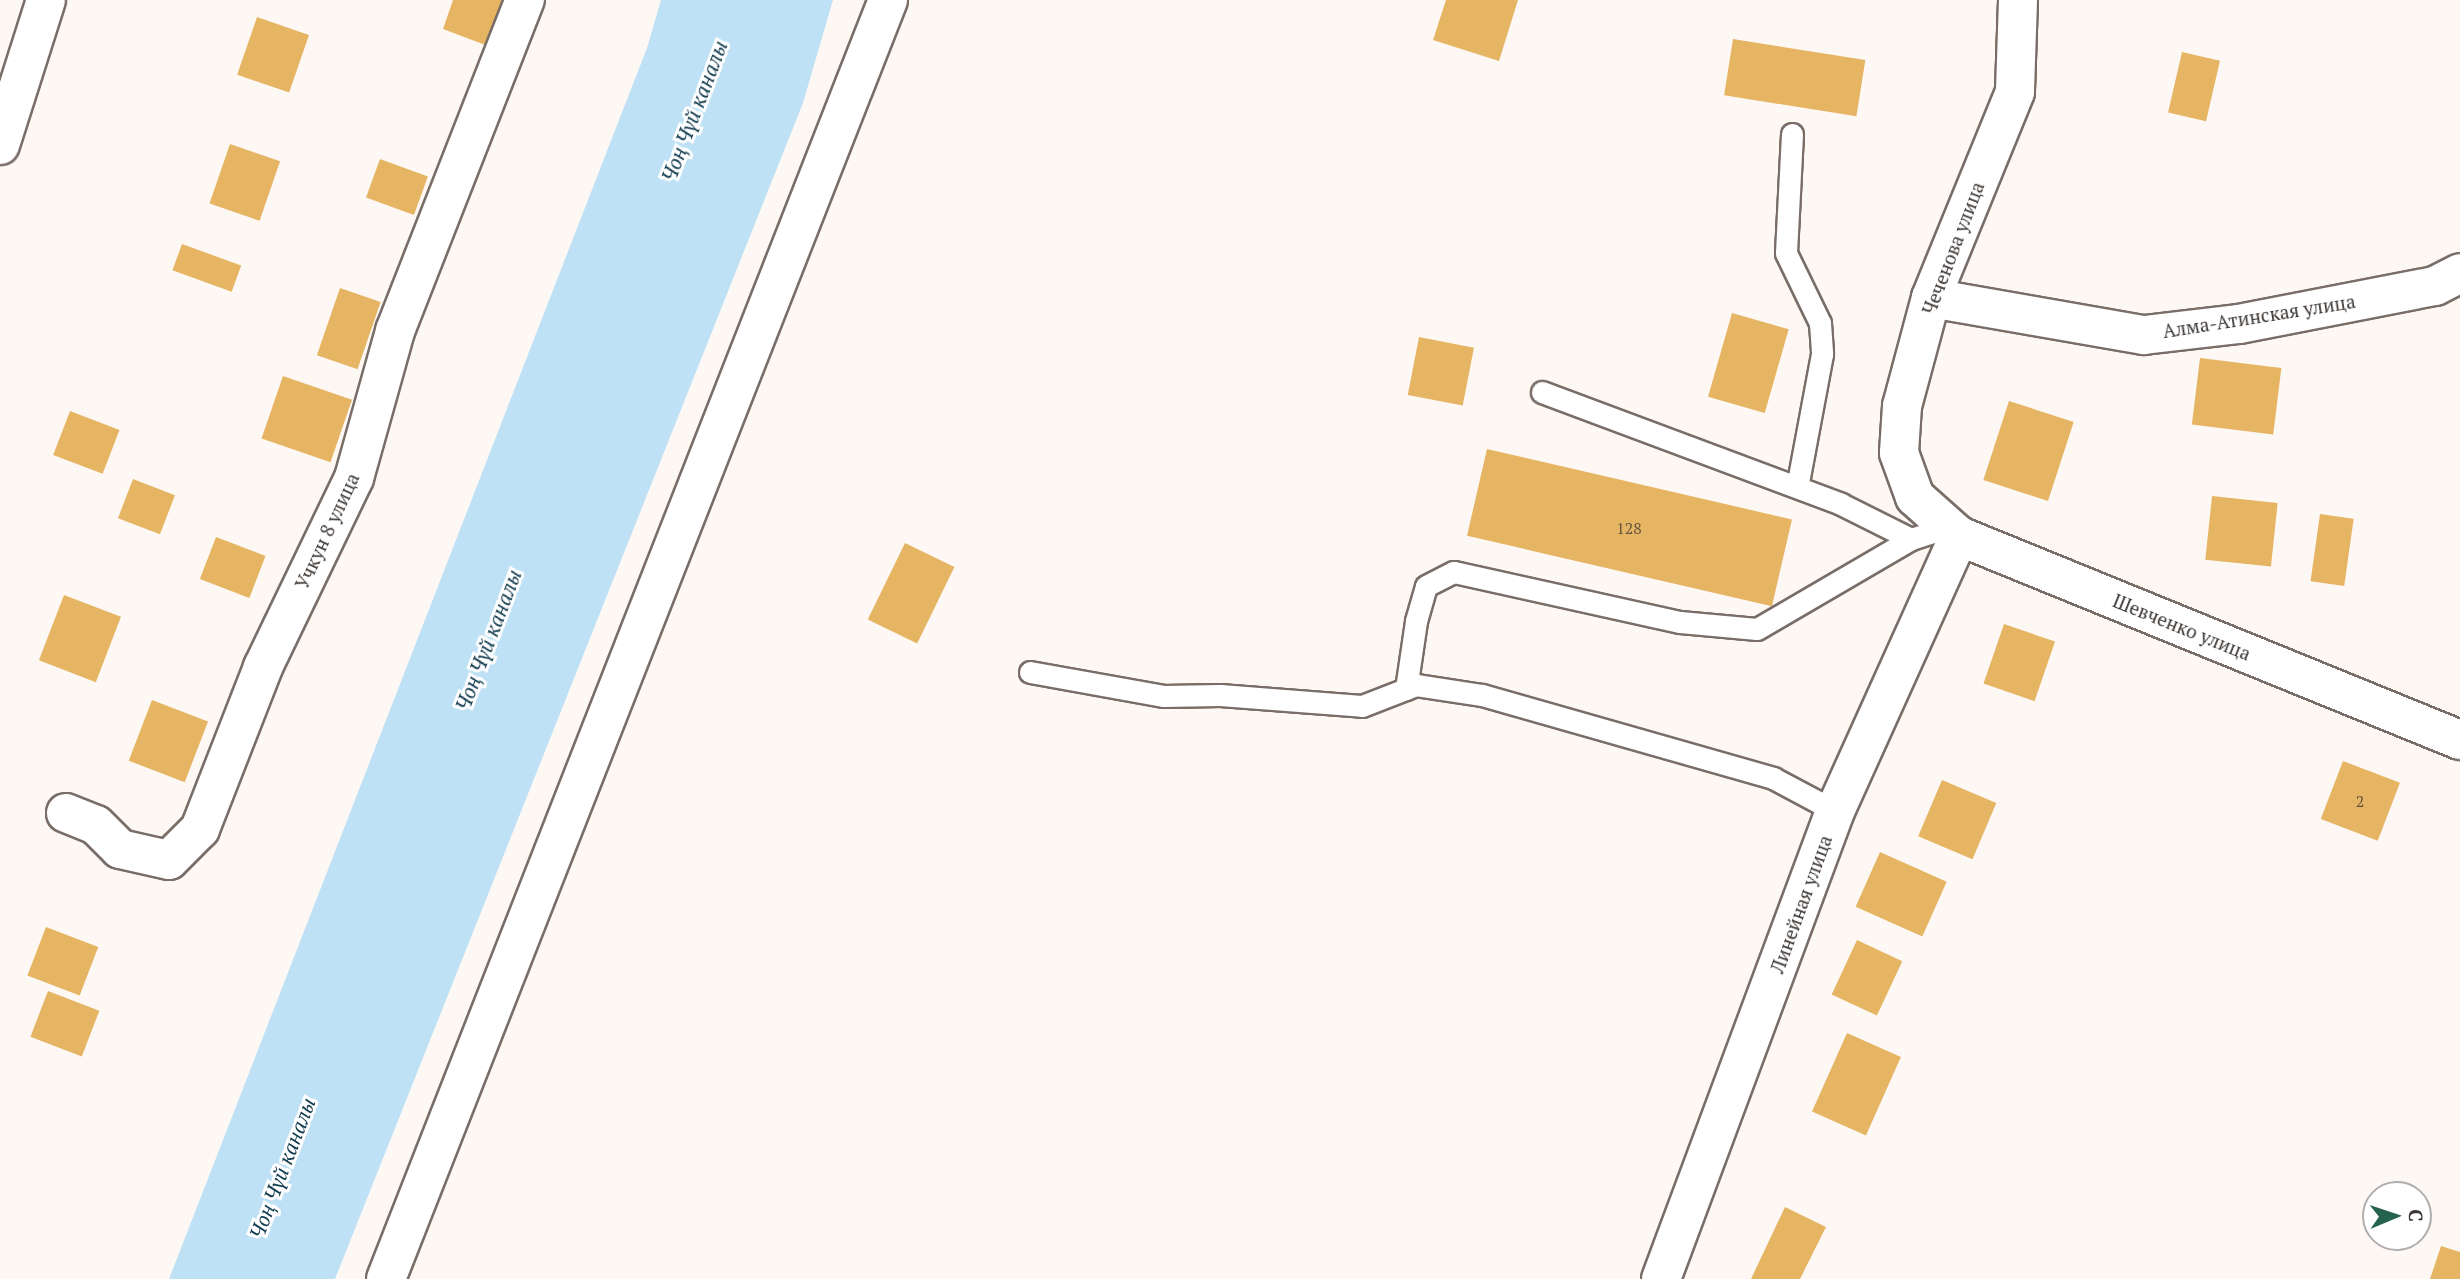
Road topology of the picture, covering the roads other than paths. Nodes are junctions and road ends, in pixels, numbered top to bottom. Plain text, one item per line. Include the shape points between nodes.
1 (46, 0) edge
2 (525, 0) edge
3 (888, 0) edge
4 (2018, 0) edge
5 (1792, 134) dead end
6 (0, 145) edge
7 (2460, 273) edge
8 (1931, 298) junction
9 (1542, 392) dead end
10 (1797, 487) junction
11 (1915, 497) joint
12 (1954, 532) junction
13 (1911, 539) junction
14 (1030, 672) dead end
15 (1406, 689) junction
16 (2460, 740) edge
17 (1836, 811) junction
18 (66, 813) dead end
19 (386, 1279) edge
20 (1661, 1279) edge

1 - 6 street
2 - 18 street, Учкун 8 улица via 395,331 354,478 263,667 200,829 169,860 120,849 96,825
3 - 19 street
4 - 8 street, Чеченова улица via 2015,92
5 - 10 lane via 1786,253 1820,323 1822,354
7 - 8 street, Алма-Атинская улица via 2422,289 2239,324 2144,335
8 - 11 street, Чеченова улица via 1902,406 1899,453
9 - 10 lane
10 - 13 lane
11 - 12 street, Шевченко улица
12 - 13 lane
12 - 16 street, Шевченко улица
12 - 17 street, Линейная улица
13 - 15 lane via 1757,629 1680,622 1454,572 1426,586
14 - 15 lane via 1163,696 1220,695 1362,706
15 - 17 lane via 1416,685 1482,695 1773,778
17 - 20 street, Линейная улица

